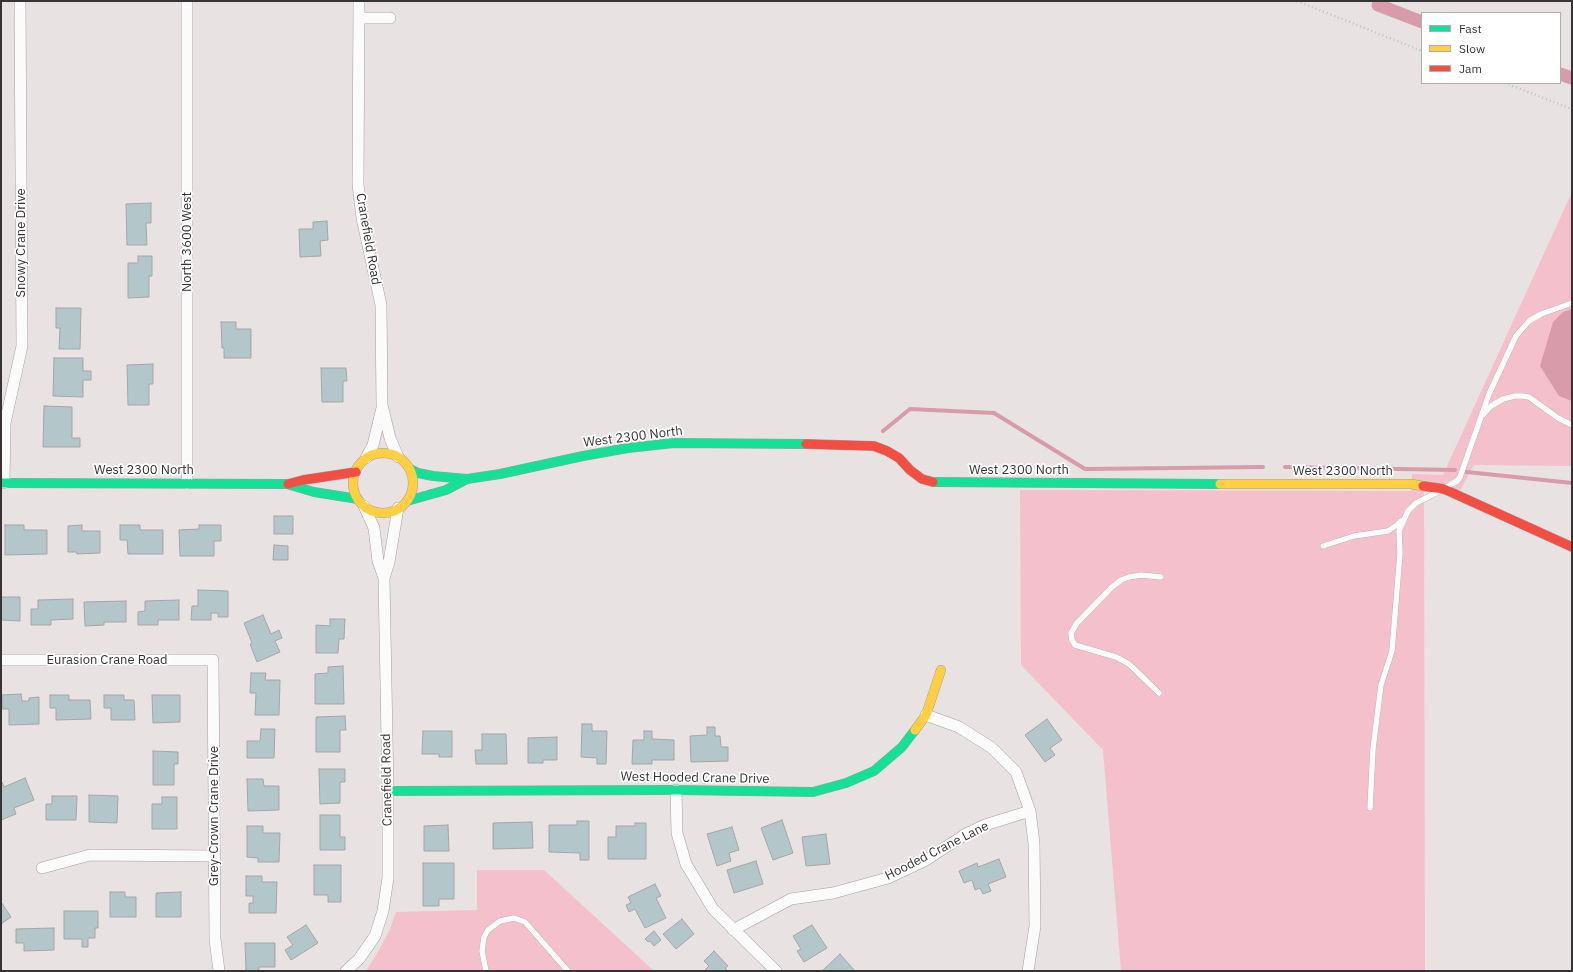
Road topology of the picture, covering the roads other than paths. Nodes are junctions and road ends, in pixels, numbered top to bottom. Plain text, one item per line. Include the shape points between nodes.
1 (20, 1) edge
2 (187, 1) edge
3 (359, 1) edge
4 (359, 18) junction
5 (390, 18) dead end
6 (1572, 303) edge
7 (382, 405) junction
8 (1480, 421) junction
9 (1572, 425) edge
10 (398, 457) junction
11 (366, 458) junction
12 (410, 469) junction
13 (356, 472) junction
14 (467, 479) junction
15 (2, 483) edge
16 (187, 483) junction
17 (288, 484) junction
18 (1444, 489) junction
19 (361, 502) junction
20 (403, 505) junction
21 (1404, 517) junction
22 (1323, 546) dead end
23 (1572, 547) edge
24 (1161, 577) dead end
25 (384, 578) junction
26 (1, 660) edge
27 (213, 660) joint
28 (941, 670) dead end
29 (1159, 693) dead end
30 (926, 715) junction
31 (676, 790) junction
32 (388, 791) junction
33 (1370, 808) dead end
34 (1030, 811) junction
35 (214, 856) junction
36 (42, 868) dead end
37 (733, 930) junction
38 (219, 971) edge
39 (346, 971) edge
40 (486, 971) edge
41 (568, 971) edge
42 (776, 971) edge
43 (1028, 971) edge

1 - 15 street, Snowy Crane Drive via 22,346 5,423
2 - 16 street, North 3600 West
3 - 4 street, Cranefield Road
4 - 5 street
4 - 7 street, Cranefield Road via 358,184 362,218 380,305
6 - 8 lane via 1541,314 1522,327 1509,349
7 - 10 street, Cranefield Road via 390,438
7 - 11 street, Cranefield Road via 373,444
8 - 9 lane via 1491,406 1515,396 1529,398
8 - 18 lane via 1460,477
10 - 11 street via 382,453
10 - 12 street
11 - 13 street
12 - 14 street via 433,476
12 - 20 street via 413,486
13 - 17 street
13 - 19 street via 354,490
14 - 18 street, West 2300 North via 628,448 674,443 874,446 899,458 922,478 936,483 1411,484
14 - 20 street via 446,490
15 - 16 street, West 2300 North
16 - 17 street, West 2300 North
17 - 19 street
18 - 21 lane via 1416,503
18 - 23 street, West 2300 North
19 - 20 street via 372,510 381,512 390,512
19 - 25 street, Cranefield Road via 374,528 378,562
20 - 25 street, Cranefield Road
21 - 22 lane via 1388,531 1354,536
21 - 33 lane via 1399,531 1400,553 1394,639 1381,685
24 - 29 lane via 1141,575 1121,580 1077,623 1071,633 1075,645 1116,657 1129,664
25 - 32 street, Cranefield Road
26 - 27 street, Eurasion Crane Road
27 - 35 street, Grey-Crown Crane Drive
28 - 30 street, West Hooded Crane Drive
30 - 31 street, West Hooded Crane Drive via 902,747 874,771 846,783 813,792
30 - 34 street via 960,727 992,748 1016,772
31 - 32 street, West Hooded Crane Drive
31 - 37 street via 677,833 686,864 713,909
32 - 39 street, Cranefield Road via 388,878 383,910 375,936 359,959
34 - 37 street, Hooded Crane Lane via 978,828 926,860 888,878 833,893 791,899
34 - 43 street via 1034,843 1035,926
35 - 36 street via 90,856
35 - 38 street, Grey-Crown Crane Drive via 215,939
37 - 42 street
40 - 41 lane via 482,951 484,937 488,930 500,921 514,918 524,922

